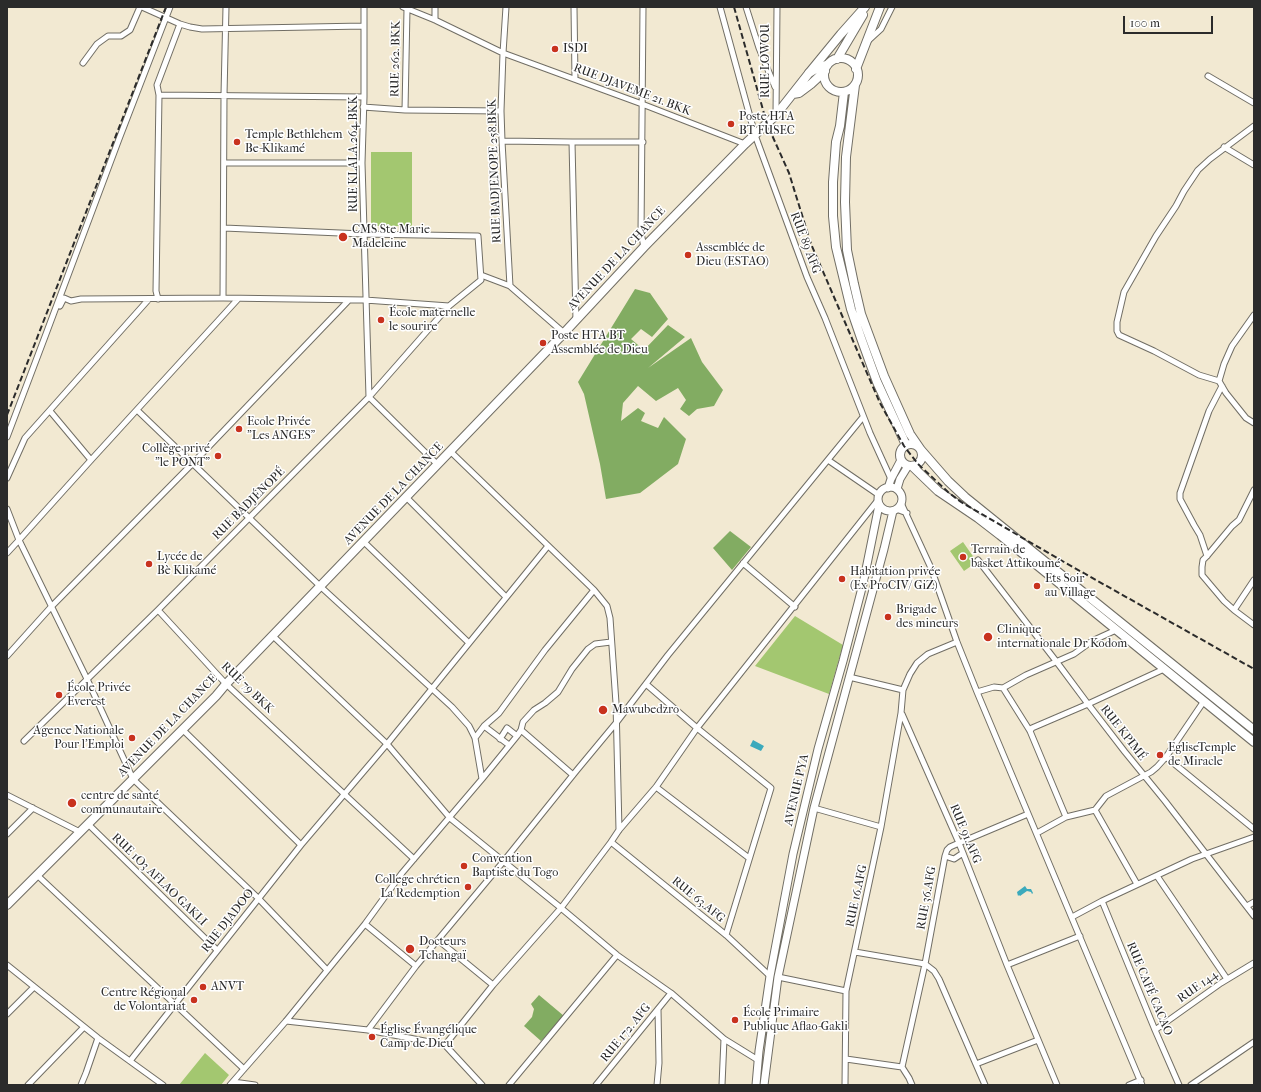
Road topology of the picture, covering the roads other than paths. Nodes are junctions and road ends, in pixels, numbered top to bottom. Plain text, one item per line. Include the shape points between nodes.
1 (141, 7) edge
2 (170, 7) edge
3 (226, 7) edge
4 (364, 7) edge
5 (435, 7) edge
6 (506, 7) edge
7 (574, 7) edge
8 (643, 7) edge
9 (720, 7) edge
10 (746, 7) edge
11 (777, 7) edge
12 (866, 7) edge
13 (880, 7) edge
14 (892, 7) edge
15 (405, 8) edge
16 (166, 18) junction
17 (435, 20) junction
18 (180, 24) junction
19 (364, 26) junction
20 (225, 28) junction
21 (867, 41) junction
22 (503, 53) junction
23 (837, 59) junction
24 (83, 63) dead end
25 (826, 68) junction
26 (856, 69) junction
27 (809, 73) junction
28 (1208, 76) dead end
29 (575, 79) junction
30 (855, 85) junction
31 (776, 90) junction
32 (844, 92) junction
33 (159, 94) junction
34 (224, 94) junction
35 (792, 94) junction
36 (364, 97) junction
37 (1254, 103) edge
38 (642, 104) junction
39 (363, 107) junction
40 (405, 110) junction
41 (501, 111) junction
42 (776, 115) junction
43 (1254, 126) edge
44 (755, 135) junction
45 (502, 141) junction
46 (572, 142) junction
47 (643, 142) junction
48 (745, 144) junction
49 (1224, 147) junction
50 (224, 163) junction
51 (362, 163) junction
52 (1254, 164) edge
53 (224, 228) junction
54 (363, 234) junction
55 (644, 247) junction
56 (481, 275) junction
57 (510, 286) junction
58 (223, 298) junction
59 (149, 299) junction
60 (158, 299) junction
61 (238, 299) junction
62 (348, 300) junction
63 (365, 300) junction
64 (449, 306) junction
65 (1254, 315) edge
66 (576, 322) junction
67 (49, 328) junction
68 (564, 334) junction
69 (1220, 384) junction
70 (368, 397) junction
71 (50, 410) junction
72 (137, 410) junction
73 (863, 417) junction
74 (1254, 424) edge
75 (7, 437) edge
76 (906, 445) junction
77 (921, 450) junction
78 (451, 452) junction
79 (91, 460) junction
80 (828, 460) junction
81 (901, 460) junction
82 (193, 463) junction
83 (438, 465) junction
84 (910, 466) junction
85 (7, 478) edge
86 (891, 478) junction
87 (888, 488) junction
88 (897, 489) junction
89 (1254, 490) edge
90 (407, 498) junction
91 (879, 500) junction
92 (901, 502) junction
93 (7, 509) edge
94 (895, 510) junction
95 (907, 513) junction
96 (250, 518) junction
97 (19, 540) junction
98 (364, 542) junction
99 (548, 546) junction
100 (7, 553) edge
101 (1207, 556) junction
102 (978, 560) dead end
103 (744, 563) junction
104 (1254, 580) edge
105 (321, 587) junction
106 (594, 590) junction
107 (506, 597) junction
108 (51, 607) junction
109 (795, 607) junction
110 (158, 610) junction
111 (1234, 610) junction
112 (1254, 625) edge
113 (1116, 630) junction
114 (274, 636) junction
115 (611, 642) junction
116 (957, 642) junction
117 (469, 643) junction
118 (7, 656) edge
119 (1056, 661) junction
120 (1164, 669) junction
121 (849, 676) junction
122 (87, 679) junction
123 (226, 684) junction
124 (646, 684) junction
125 (432, 688) junction
126 (1004, 688) junction
127 (903, 690) junction
128 (977, 692) junction
129 (1204, 701) junction
130 (1088, 704) junction
131 (901, 713) junction
132 (616, 723) junction
133 (484, 726) junction
134 (697, 728) junction
135 (183, 730) junction
136 (521, 730) junction
137 (1254, 730) edge
138 (1030, 731) junction
139 (517, 736) junction
140 (475, 738) junction
141 (500, 739) junction
142 (24, 741) dead end
143 (1254, 742) edge
144 (388, 744) junction
145 (509, 745) junction
146 (1166, 757) junction
147 (573, 775) junction
148 (1143, 775) junction
149 (133, 779) junction
150 (482, 779) junction
151 (656, 787) junction
152 (344, 794) junction
153 (7, 795) edge
154 (33, 808) junction
155 (814, 808) junction
156 (1095, 810) junction
157 (1028, 814) junction
158 (1066, 817) junction
159 (450, 818) junction
160 (88, 824) junction
161 (882, 826) junction
162 (1254, 829) edge
163 (619, 830) junction
164 (80, 832) junction
165 (1037, 833) junction
166 (7, 834) edge
167 (1254, 837) edge
168 (611, 842) junction
169 (959, 843) junction
170 (301, 845) junction
171 (963, 853) junction
172 (1207, 854) junction
173 (945, 856) junction
174 (749, 858) junction
175 (414, 859) junction
176 (504, 862) junction
177 (37, 875) junction
178 (1156, 876) junction
179 (1137, 884) junction
180 (258, 898) junction
181 (1102, 901) junction
182 (1254, 902) edge
183 (7, 905) edge
184 (1247, 906) junction
185 (561, 908) junction
186 (1254, 916) edge
187 (1072, 918) junction
188 (365, 924) junction
189 (726, 935) junction
190 (1080, 936) junction
191 (438, 940) junction
192 (217, 950) junction
193 (855, 952) junction
194 (618, 955) junction
195 (1254, 963) edge
196 (925, 964) junction
197 (7, 965) edge
198 (1007, 965) junction
199 (416, 966) junction
200 (327, 970) junction
201 (770, 976) junction
202 (778, 978) junction
203 (1227, 980) junction
204 (493, 985) junction
205 (33, 988) junction
206 (846, 991) junction
207 (671, 993) junction
208 (175, 1004) junction
209 (658, 1009) junction
210 (7, 1014) edge
211 (286, 1021) junction
212 (84, 1027) junction
213 (368, 1030) junction
214 (1155, 1030) junction
215 (98, 1038) junction
216 (724, 1039) junction
217 (1038, 1040) junction
218 (1254, 1042) edge
219 (445, 1045) junction
220 (846, 1059) junction
221 (758, 1060) junction
222 (130, 1061) junction
223 (767, 1061) junction
224 (976, 1064) junction
225 (902, 1067) junction
226 (244, 1069) junction
227 (1142, 1083) edge
228 (232, 1084) edge
229 (28, 1085) edge
230 (81, 1085) edge
231 (163, 1085) edge
232 (255, 1085) edge
233 (482, 1085) edge
234 (508, 1085) edge
235 (596, 1085) edge
236 (657, 1085) edge
237 (722, 1085) edge
238 (756, 1085) edge
239 (764, 1085) edge
240 (845, 1085) edge
241 (912, 1085) edge
242 (985, 1085) edge
243 (1057, 1085) edge
244 (1129, 1085) edge
245 (1179, 1085) edge
246 (1191, 1085) edge

1 - 16 street
1 - 24 street via 130,30 121,36 108,36 97,44
2 - 16 street
3 - 20 street
4 - 19 street, RUE KLALA.264.BKK
5 - 17 street
6 - 22 street, RUE BADJENOPE 258.BKK
7 - 29 street
8 - 38 street
9 - 44 street, RUE 89 AFG
10 - 31 street
11 - 31 street, RUE LOWOU
12 - 23 main road
12 - 27 main road
13 - 21 main road
14 - 21 street via 881,29
15 - 17 street, RUE DJAVEME 21. BKK
15 - 40 street, RUE 262. BKK
16 - 18 street
16 - 67 street
17 - 22 street, RUE DJAVEME 21. BKK
18 - 20 street via 190,27
18 - 33 street via 157,85
19 - 20 street
19 - 36 street, RUE KLALA.264.BKK
20 - 34 street
21 - 26 main road
22 - 29 street, RUE DJAVEME 21. BKK
22 - 41 street, RUE BADJENOPE 258.BKK
23 - 25 main road
23 - 26 main road via 848,60
25 - 27 main road, AVENUE DE LA CHANCE via 819,67
25 - 32 main road via 825,83 834,90
25 - 35 main road, AVENUE DE LA CHANCE via 811,84
26 - 30 main road via 858,74
27 - 35 main road, AVENUE DE LA CHANCE
28 - 37 street
29 - 38 street, RUE DJAVEME 21. BKK
30 - 32 main road
30 - 77 main road via 846,157 844,202 847,250 861,314 884,376 910,434
31 - 42 street, RUE LOWOU
32 - 76 main road via 833,182 836,247 861,338 877,382
33 - 34 street
33 - 60 street via 156,291
34 - 36 street
34 - 50 street
35 - 42 main road, AVENUE DE LA CHANCE
36 - 39 street, RUE KLALA.264.BKK
38 - 47 street
38 - 48 street, RUE DJAVEME 21. BKK
39 - 40 street, RUE 262. BKK
39 - 51 street, RUE KLALA.264.BKK
40 - 41 street, RUE 262. BKK
41 - 45 street, RUE BADJENOPE 258.BKK
42 - 44 main road, AVENUE DE LA CHANCE
43 - 49 street
44 - 48 main road, AVENUE DE LA CHANCE
44 - 73 street, RUE 89 AFG via 807,277
45 - 46 street
45 - 57 street, RUE BADJENOPE 258.BKK
46 - 47 street
46 - 66 street
47 - 55 street via 641,232
48 - 55 main road, AVENUE DE LA CHANCE
49 - 52 street
49 - 69 street via 1198,170 1156,236 1124,292 1116,322 1119,335
50 - 51 street
50 - 53 street
51 - 54 street, RUE KLALA.264.BKK
53 - 54 street
53 - 58 street
54 - 56 street via 478,236
54 - 63 street, RUE KLALA.264.BKK
55 - 66 main road, AVENUE DE LA CHANCE
56 - 57 street
56 - 64 street, RUE BADJÉNOPÉ via 481,280
57 - 68 street
58 - 60 street
58 - 61 street
59 - 60 street
59 - 67 street via 71,301 64,298
59 - 71 street
61 - 62 street
61 - 72 street
62 - 63 street
62 - 82 street
63 - 64 street
63 - 70 street, RUE KLALA.264.BKK
64 - 70 street, RUE BADJÉNOPÉ
65 - 69 street via 1232,346 1224,364
66 - 68 main road, AVENUE DE LA CHANCE
67 - 75 street
68 - 78 main road, AVENUE DE LA CHANCE
69 - 74 street via 1246,418
69 - 101 street via 1180,493 1180,499 1200,535
70 - 83 street
70 - 96 street, RUE BADJÉNOPÉ
71 - 79 street
71 - 85 street via 25,438
72 - 79 street
72 - 82 street
73 - 80 street
73 - 86 street, RUE 89 AFG
76 - 77 main road via 914,444
76 - 81 main road via 901,449
77 - 84 main road via 922,459 918,464
77 - 137 main road via 965,497
78 - 83 main road, AVENUE DE LA CHANCE
78 - 99 street
79 - 97 street
80 - 91 street
80 - 103 street
81 - 84 main road
81 - 86 main road
82 - 96 street
82 - 108 street
83 - 90 main road, AVENUE DE LA CHANCE
84 - 88 main road via 900,479
84 - 113 main road via 938,491 978,518
86 - 87 main road
87 - 88 main road
87 - 91 main road via 883,490
88 - 92 main road via 902,497
89 - 101 street via 1238,520
90 - 98 main road, AVENUE DE LA CHANCE
90 - 107 street
91 - 94 main road via 884,510
91 - 109 street
91 - 201 main road, AVENUE PYA via 863,584 818,749 793,854
92 - 94 main road
92 - 95 street
93 - 97 street
94 - 95 street
94 - 121 main road, AVENUE PYA
95 - 116 street via 931,568
96 - 105 street
96 - 110 street, RUE BADJÉNOPÉ
97 - 100 street
97 - 108 street
98 - 105 main road, AVENUE DE LA CHANCE
98 - 117 street
99 - 106 street
99 - 107 street, RUE DJADOO
101 - 111 street via 1203,560 1202,575
102 - 119 street, RUE KPIMÉ
103 - 109 street
103 - 124 street
104 - 111 street
105 - 114 main road, AVENUE DE LA CHANCE
105 - 125 street
106 - 115 street via 607,606
106 - 133 street via 545,650 499,713
107 - 117 street, RUE DJADOO
108 - 118 street
108 - 122 street
109 - 134 street
110 - 122 street, RUE BADJÉNOPÉ
110 - 123 street, RUE 79 BKK
111 - 112 street
113 - 119 street via 1092,641 1074,654
113 - 120 main road
114 - 123 main road, AVENUE DE LA CHANCE
114 - 144 street
115 - 132 street
115 - 136 street via 595,644 588,649 558,692 534,710 523,722
116 - 127 street, RUE 16.AFG via 928,654 917,663
116 - 128 street
117 - 125 street, RUE DJADOO
119 - 126 street
119 - 130 street, RUE KPIMÉ
120 - 129 main road
120 - 130 street
121 - 127 street
121 - 155 main road, AVENUE PYA
122 - 142 street, RUE BADJÉNOPÉ
122 - 149 street
123 - 135 main road, AVENUE DE LA CHANCE
123 - 152 street, RUE 79 BKK
124 - 132 street
124 - 134 street
125 - 140 street via 469,726
125 - 144 street, RUE DJADOO
126 - 128 street via 994,687
126 - 138 street
127 - 131 street, RUE 16.AFG
128 - 157 street
129 - 143 main road
129 - 146 street
130 - 138 street
130 - 148 street, RUE KPIMÉ
131 - 161 street, RUE 16.AFG
131 - 169 street, RUE 91.AFG
132 - 147 street
132 - 163 street
133 - 140 street
133 - 141 street
134 - 151 street
134 - 174 street via 771,788
135 - 149 main road, AVENUE DE LA CHANCE
135 - 170 street
136 - 139 street
136 - 147 street
138 - 158 street
139 - 141 street via 507,728
139 - 145 street
140 - 150 street
141 - 145 street
144 - 152 street, RUE DJADOO
144 - 159 street
145 - 150 street
146 - 148 street via 1151,772
146 - 162 street
147 - 176 street
148 - 156 street via 1106,796
148 - 172 street, RUE KPIMÉ
149 - 160 main road, AVENUE DE LA CHANCE
149 - 180 street
150 - 159 street
151 - 163 street
151 - 174 street
152 - 170 street, RUE DJADOO
152 - 175 street, RUE 79 BKK
153 - 154 street
154 - 164 street
154 - 166 street
155 - 161 street
155 - 202 main road, AVENUE PYA
156 - 158 street
156 - 179 street
157 - 165 street
157 - 169 street, RUE 36.AFG
158 - 165 street
159 - 175 street
159 - 176 street
160 - 164 main road, AVENUE DE LA CHANCE
160 - 192 street, RUE 1O3 AFLAO GAKLI
161 - 193 street, RUE 16.AFG
163 - 168 street
164 - 177 main road, AVENUE DE LA CHANCE
165 - 187 street
167 - 172 street
168 - 185 street
168 - 189 street, RUE 63.AFG
169 - 171 street, RUE 91.AFG
169 - 173 street, RUE 36.AFG via 950,847
170 - 180 street, RUE DJADOO
171 - 173 street via 954,858
171 - 198 street, RUE 91.AFG
172 - 178 street
172 - 184 street, RUE KPIMÉ
173 - 196 street, RUE 36.AFG
174 - 189 street
175 - 188 street
176 - 185 street
176 - 191 street
177 - 183 main road, AVENUE DE LA CHANCE
177 - 208 street
178 - 179 street
178 - 203 street
179 - 181 street
180 - 192 street, RUE DJADOO
180 - 200 street
181 - 187 street
181 - 214 street, RUE CAFÉ CACAO
182 - 184 street
184 - 186 street, RUE KPIMÉ
185 - 194 street
185 - 204 street
187 - 190 street
188 - 199 street
188 - 200 street
189 - 201 street, RUE 63.AFG
190 - 198 street
190 - 227 street
191 - 199 street
191 - 204 street
192 - 208 street, RUE DJADOO
193 - 196 street
193 - 206 street, RUE 16.AFG
194 - 207 street
194 - 234 street
195 - 203 street, RUE 144
196 - 224 street via 939,979
196 - 225 street, RUE 36.AFG
197 - 205 street
198 - 217 street, RUE 91.AFG
199 - 213 street
200 - 211 street
201 - 202 main road
201 - 221 main road, AVENUE PYA
202 - 206 street
202 - 223 main road, AVENUE PYA
203 - 214 street, RUE 144
204 - 219 street
205 - 210 street
205 - 212 street
206 - 220 street, RUE 16.AFG
207 - 209 street, RUE 172. AFG
207 - 216 street
208 - 222 street, RUE DJADOO
208 - 226 street
209 - 235 street, RUE 172. AFG
209 - 236 street
211 - 213 street
211 - 226 street
212 - 215 street
212 - 229 street
213 - 219 street
214 - 245 street, RUE CAFÉ CACAO
215 - 222 street
215 - 230 street
216 - 221 street
216 - 237 street
217 - 224 street
217 - 243 street, RUE 91.AFG
218 - 246 street
219 - 233 street
220 - 225 street
220 - 240 street, RUE 16.AFG
221 - 223 main road
221 - 238 main road, AVENUE PYA
222 - 231 street
223 - 239 main road, AVENUE PYA
224 - 242 street
225 - 241 street
226 - 228 street
227 - 244 street
228 - 232 street

